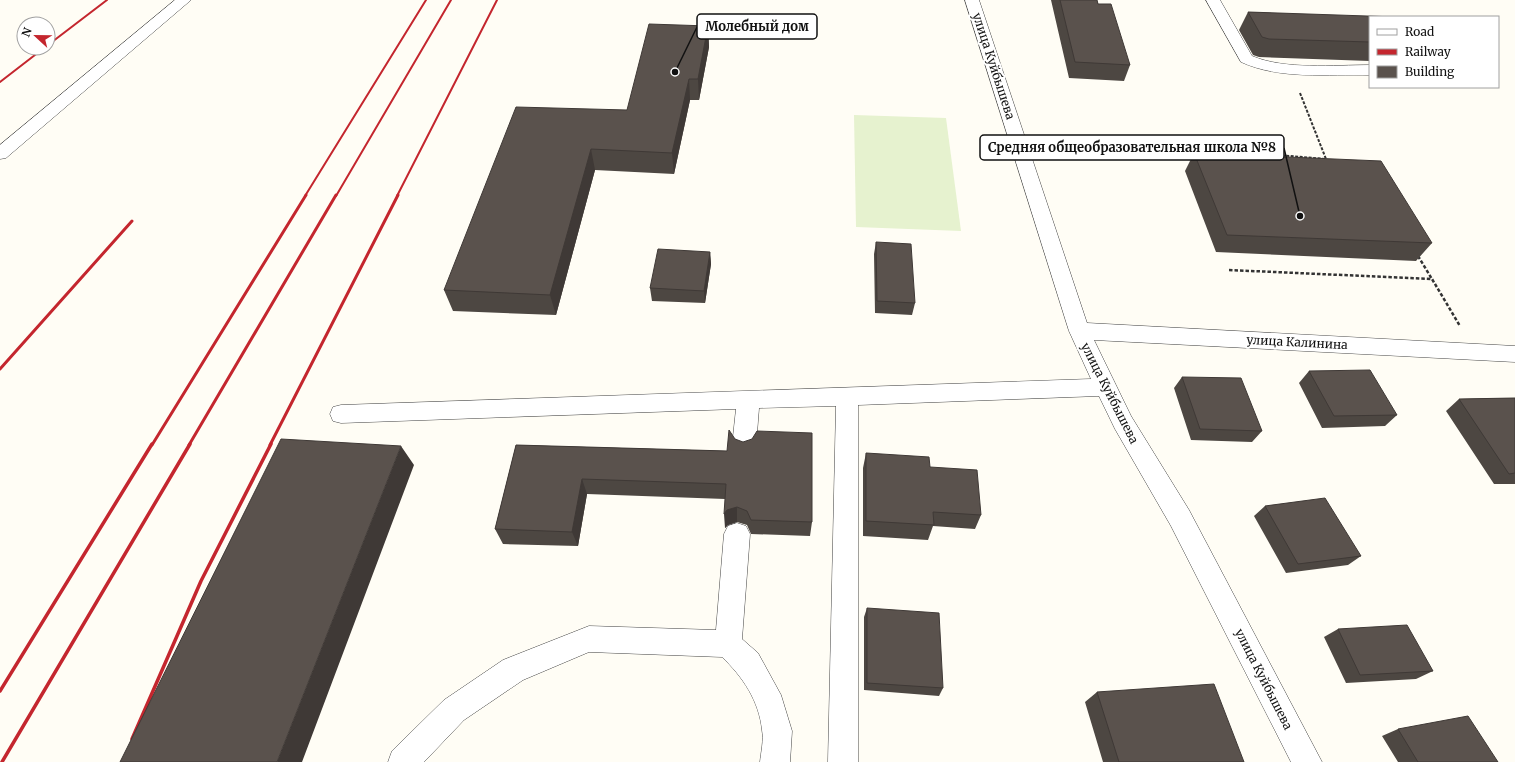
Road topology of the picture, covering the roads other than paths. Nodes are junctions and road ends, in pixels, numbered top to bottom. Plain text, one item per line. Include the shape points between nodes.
1 (184, 0) edge
2 (972, 0) edge
3 (1213, 0) edge
4 (1369, 70) edge
5 (0, 154) edge
6 (1079, 331) junction
7 (1515, 354) edge
8 (1104, 387) junction
9 (847, 396) junction
10 (748, 400) junction
11 (341, 414) dead end
12 (744, 446) edge
13 (737, 534) dead end
14 (728, 644) junction
15 (403, 762) edge
16 (775, 762) edge
17 (843, 762) edge
18 (1307, 762) edge

1 - 5 street
2 - 6 street, улица Куйбышева
3 - 4 street via 1246,59 1261,66
6 - 7 street, улица Калинина
6 - 8 street, улица Куйбышева
8 - 9 street
8 - 18 street, улица Куйбышева via 1180,518
9 - 10 street
9 - 17 street
10 - 11 street
10 - 12 street
13 - 14 street
14 - 15 street via 589,639 513,670 454,710
14 - 16 street via 748,663 767,695 777,731

